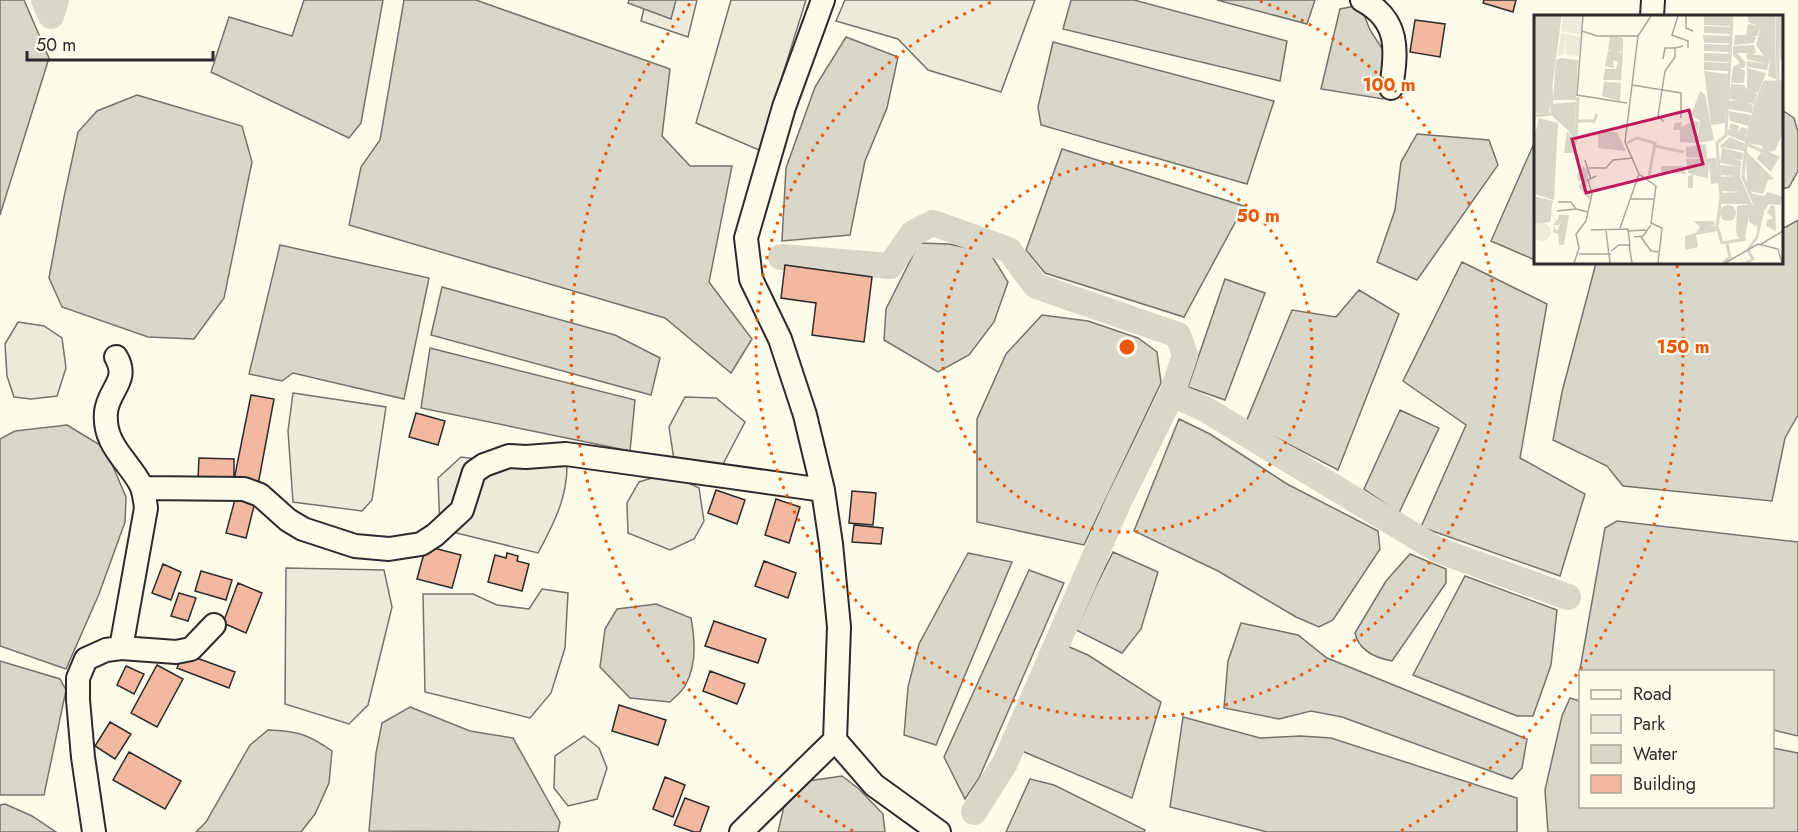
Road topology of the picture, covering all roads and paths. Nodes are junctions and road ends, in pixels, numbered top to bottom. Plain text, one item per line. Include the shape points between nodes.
1 (823, 0) edge
2 (1362, 0) edge
3 (1653, 0) edge
4 (1652, 15) edge
5 (1391, 88) dead end
6 (116, 357) dead end
7 (142, 488) junction
8 (823, 490) junction
9 (214, 625) dead end
10 (121, 648) junction
11 (835, 740) junction
12 (94, 832) edge
13 (741, 832) edge
14 (939, 832) edge

1 - 8 street via 784,107 746,238 752,279 780,339 805,415
2 - 5 street via 1389,23 1395,45
3 - 4 street
6 - 7 street via 122,366 106,411 110,442
7 - 8 street via 244,489 260,495 303,530 355,546 389,549 421,544 435,535 462,510 474,472 509,456 566,454
7 - 10 street via 146,508
8 - 11 street via 839,627
9 - 10 street via 191,648 176,652
10 - 12 street via 86,659 78,678 83,757
11 - 13 street
11 - 14 street via 874,785

